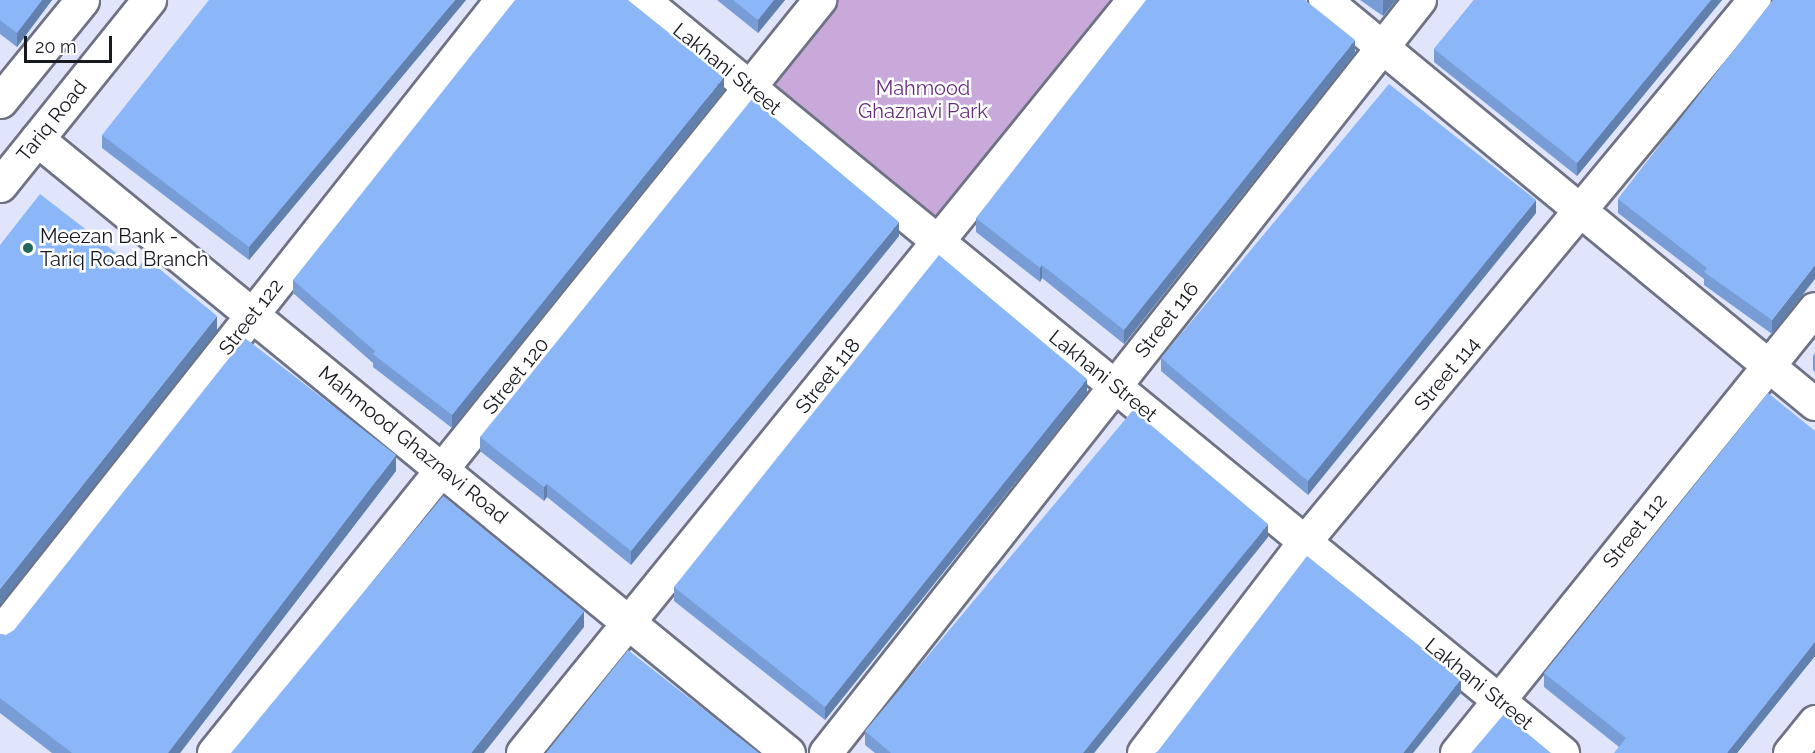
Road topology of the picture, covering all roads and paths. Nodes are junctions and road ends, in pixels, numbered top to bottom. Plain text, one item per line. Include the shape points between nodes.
1 (82, 0) edge
2 (149, 0) edge
3 (502, 0) edge
4 (643, 0) edge
5 (820, 0) edge
6 (1134, 0) edge
7 (1325, 0) edge
8 (1420, 0) edge
9 (1755, 0) edge
10 (1382, 47) junction
11 (751, 88) junction
12 (0, 101) edge
13 (37, 139) junction
14 (0, 185) edge
15 (1582, 213) junction
16 (939, 242) junction
17 (1815, 309) edge
18 (252, 315) junction
19 (1768, 368) junction
20 (1115, 386) junction
21 (1815, 404) edge
22 (441, 467) junction
23 (1305, 542) junction
24 (629, 619) junction
25 (0, 634) edge
26 (1498, 700) junction
27 (1815, 722) edge
28 (214, 753) edge
29 (523, 753) edge
30 (789, 753) edge
31 (826, 753) edge
32 (1144, 753) edge
33 (1457, 753) edge
34 (1563, 753) edge
35 (1790, 753) edge

1 - 12 street
2 - 13 street, Tariq Road
3 - 18 street, Street 122
4 - 11 street, Lakhani Street
5 - 11 street, Street 120
6 - 16 street, Street 118
7 - 10 street
8 - 10 street, Street 116
9 - 15 street, Street 114
10 - 15 street
10 - 20 street, Street 116
11 - 16 street, Lakhani Street
11 - 22 street, Street 120
13 - 14 street, Tariq Road
13 - 18 street, Mahmood Ghaznavi Road
15 - 19 street
15 - 23 street, Street 114
16 - 20 street, Lakhani Street
16 - 24 street, Street 118
17 - 19 street, Street 112
18 - 22 street, Mahmood Ghaznavi Road
18 - 25 street, Street 122
19 - 21 street
19 - 26 street, Street 112
20 - 23 street, Lakhani Street
20 - 31 street, Street 116
22 - 24 street, Mahmood Ghaznavi Road
22 - 28 street, Street 120
23 - 26 street, Lakhani Street
23 - 32 street, Street 114
24 - 29 street, Street 118
24 - 30 street, Mahmood Ghaznavi Road
26 - 33 street, Street 112
26 - 34 street, Lakhani Street
27 - 35 street

